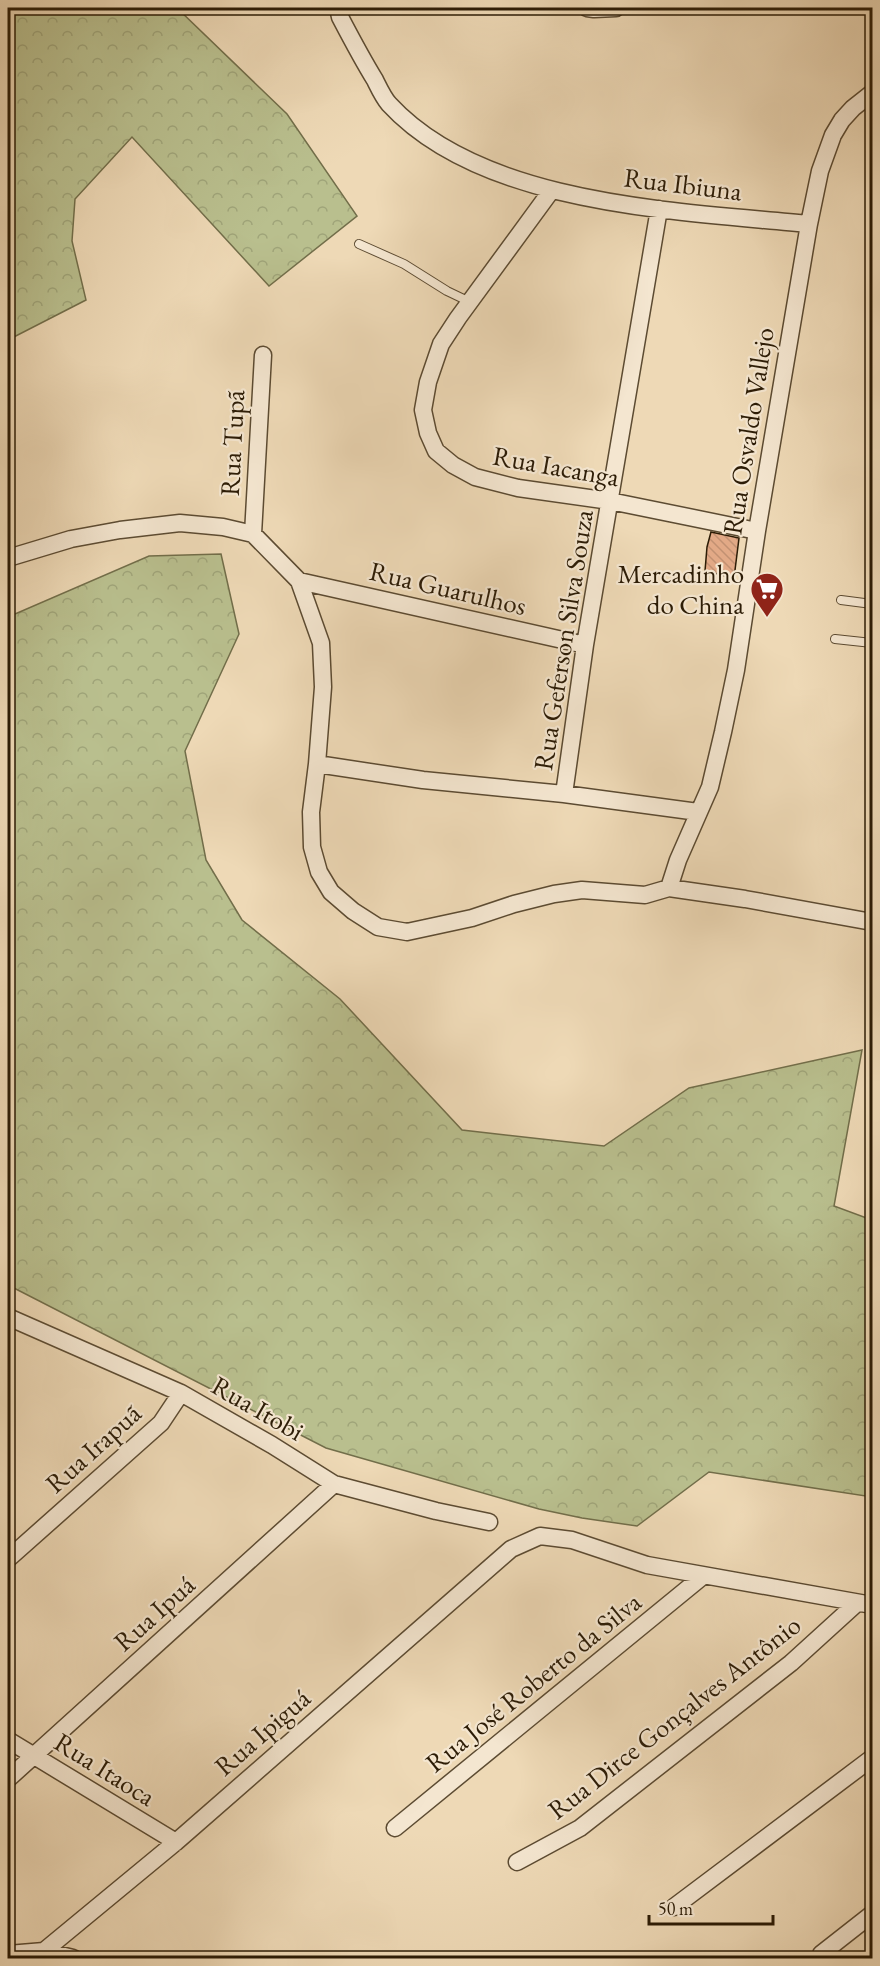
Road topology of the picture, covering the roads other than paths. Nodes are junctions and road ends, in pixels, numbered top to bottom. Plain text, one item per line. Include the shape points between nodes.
1 (338, 8) edge
2 (587, 8) edge
3 (616, 8) edge
4 (873, 93) edge
5 (551, 191) junction
6 (659, 209) junction
7 (809, 224) junction
8 (359, 244) dead end
9 (470, 302) junction
10 (263, 354) dead end
11 (610, 501) junction
12 (757, 531) junction
13 (253, 534) junction
14 (8, 558) edge
15 (299, 581) junction
16 (841, 600) dead end
17 (873, 604) edge
18 (835, 639) dead end
19 (873, 643) edge
20 (585, 645) junction
21 (317, 764) junction
22 (564, 794) junction
23 (698, 812) junction
24 (669, 888) junction
25 (873, 922) edge
26 (8, 1317) edge
27 (181, 1393) junction
28 (334, 1484) junction
29 (489, 1522) dead end
30 (8, 1559) edge
31 (703, 1576) junction
32 (865, 1604) edge
33 (8, 1740) edge
34 (34, 1755) junction
35 (873, 1758) edge
36 (8, 1779) edge
37 (395, 1828) dead end
38 (176, 1842) junction
39 (517, 1862) dead end
40 (674, 1907) dead end
41 (873, 1914) edge
42 (44, 1951) junction
43 (8, 1954) edge
44 (821, 1954) dead end
45 (73, 1959) edge

1 - 5 street, Rua Ibiuna via 387,102 415,128 455,154
2 - 3 street
4 - 7 street, Rua Osvaldo Vallejo via 853,108 833,135 820,171
5 - 6 street, Rua Ibiuna
5 - 9 street, Rua Iacanga
6 - 7 street, Rua Ibiuna
6 - 11 street, Rua Geferson Silva Souza
7 - 12 street, Rua Osvaldo Vallejo
8 - 9 lane via 404,264
9 - 11 street, Rua Iacanga via 441,344 428,382 423,410 436,451 476,477 518,488
10 - 13 street, Rua Tupã
11 - 12 street, Rua Iacanga
11 - 20 street, Rua Geferson Silva Souza
12 - 23 street, Rua Osvaldo Vallejo via 723,732 710,787
13 - 14 street via 180,523 71,539
13 - 15 street
15 - 20 street, Rua Guarulhos
15 - 21 street via 321,643 323,687
16 - 17 lane
18 - 19 lane
20 - 22 street, Rua Geferson Silva Souza
21 - 22 street via 423,780
21 - 24 street via 311,812 312,847 319,872 352,911 378,927 407,932 582,890 645,895
22 - 23 street
23 - 24 street, Rua Osvaldo Vallejo
24 - 25 street
26 - 27 street, Rua Itobi
27 - 28 street, Rua Itobi
27 - 30 street, Rua Irapuã via 161,1423
28 - 29 street, Rua Itobi
28 - 34 street, Rua Ipuá
31 - 32 street, Rua Ipiguá
31 - 37 street, Rua José Roberto da Silva
31 - 38 street, Rua Ipiguá via 647,1566 572,1540 540,1536 511,1549
32 - 39 street, Rua Dirce Gonçalves Antônio via 580,1828
33 - 34 street, Rua Itaoca
34 - 36 street, Rua Ipuá
34 - 38 street, Rua Itaoca
35 - 40 street
38 - 42 street, Rua Ipiguá
41 - 44 street
42 - 43 street
42 - 45 street

